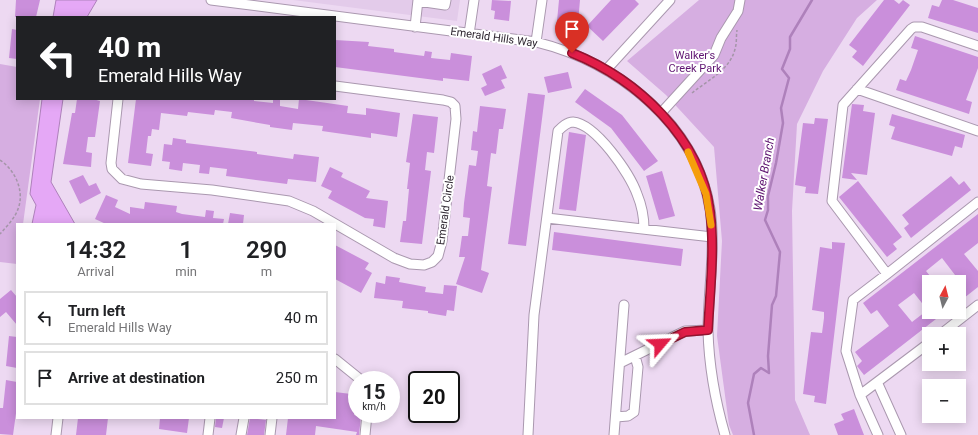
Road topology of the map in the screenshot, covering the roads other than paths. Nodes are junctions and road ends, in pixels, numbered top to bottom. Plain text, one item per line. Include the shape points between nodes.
1 (211, 0) edge
2 (446, 0) edge
3 (474, 0) edge
4 (542, 0) edge
5 (670, 0) edge
6 (740, 0) edge
7 (418, 1) edge
8 (252, 2) edge
9 (270, 7) junction
10 (282, 13) edge
11 (269, 16) edge
12 (313, 16) edge
13 (336, 18) edge
14 (415, 26) junction
15 (469, 34) junction
16 (536, 42) junction
17 (978, 46) edge
18 (606, 70) junction
19 (336, 86) edge
20 (857, 89) junction
21 (118, 100) edge
22 (661, 113) junction
23 (978, 131) edge
24 (978, 202) edge
25 (547, 218) junction
26 (334, 223) edge
27 (336, 224) edge
28 (644, 229) junction
29 (712, 237) junction
30 (887, 274) junction
31 (624, 305) dead end
32 (978, 305) edge
33 (950, 327) edge
34 (708, 330) junction
35 (922, 349) edge
36 (635, 356) junction
37 (336, 360) edge
38 (620, 363) junction
39 (350, 371) edge
40 (878, 384) junction
41 (860, 395) junction
42 (616, 417) junction
43 (58, 419) edge
44 (210, 419) edge
45 (244, 419) edge
46 (272, 419) edge
47 (367, 423) edge
48 (56, 435) edge
49 (208, 435) edge
50 (241, 435) edge
51 (270, 435) edge
52 (365, 435) edge
53 (528, 435) edge
54 (614, 435) edge
55 (725, 435) edge
56 (878, 435) edge
57 (901, 435) edge

1 - 8 street, Emerald Hills Way
2 - 7 street via 445,5
3 - 15 street
4 - 16 street
5 - 18 street
6 - 22 street via 738,11 714,55
7 - 14 street
8 - 9 street, Emerald Hills Way
9 - 10 street, Emerald Hills Way
9 - 11 street
10 - 12 street, Emerald Hills Way
13 - 14 street, Emerald Hills Way
14 - 15 street, Emerald Hills Way
15 - 16 street, Emerald Hills Way
16 - 18 street, Emerald Hills Way via 568,51
17 - 20 street via 914,27
18 - 22 street, Emerald Hills Way via 637,91
19 - 27 street, Emerald Circle via 451,102 455,106 456,119 442,241 438,256 432,262 424,265 410,264 394,258
20 - 23 street
20 - 30 street via 844,104 832,201
21 - 26 street, Emerald Circle via 111,163 112,169 122,179 141,184 212,190 289,201
22 - 29 street, Emerald Hills Way via 679,134 698,171 710,210
24 - 30 street
25 - 28 street
25 - 28 street via 558,131 564,125 573,122 586,128 605,144 622,166 643,212
25 - 53 street via 534,315
28 - 29 street
29 - 34 street, Emerald Hills Way
30 - 41 street via 853,300 846,351
31 - 38 street
32 - 33 street
34 - 36 street via 685,332
34 - 55 street, Emerald Hills Way via 710,370
35 - 40 street
36 - 38 street
36 - 42 street via 638,367 634,412 628,416
37 - 39 street
38 - 42 street
40 - 41 street
40 - 57 street
41 - 56 street
42 - 54 street
43 - 48 street
44 - 49 street
45 - 50 street
46 - 51 street
47 - 52 street

